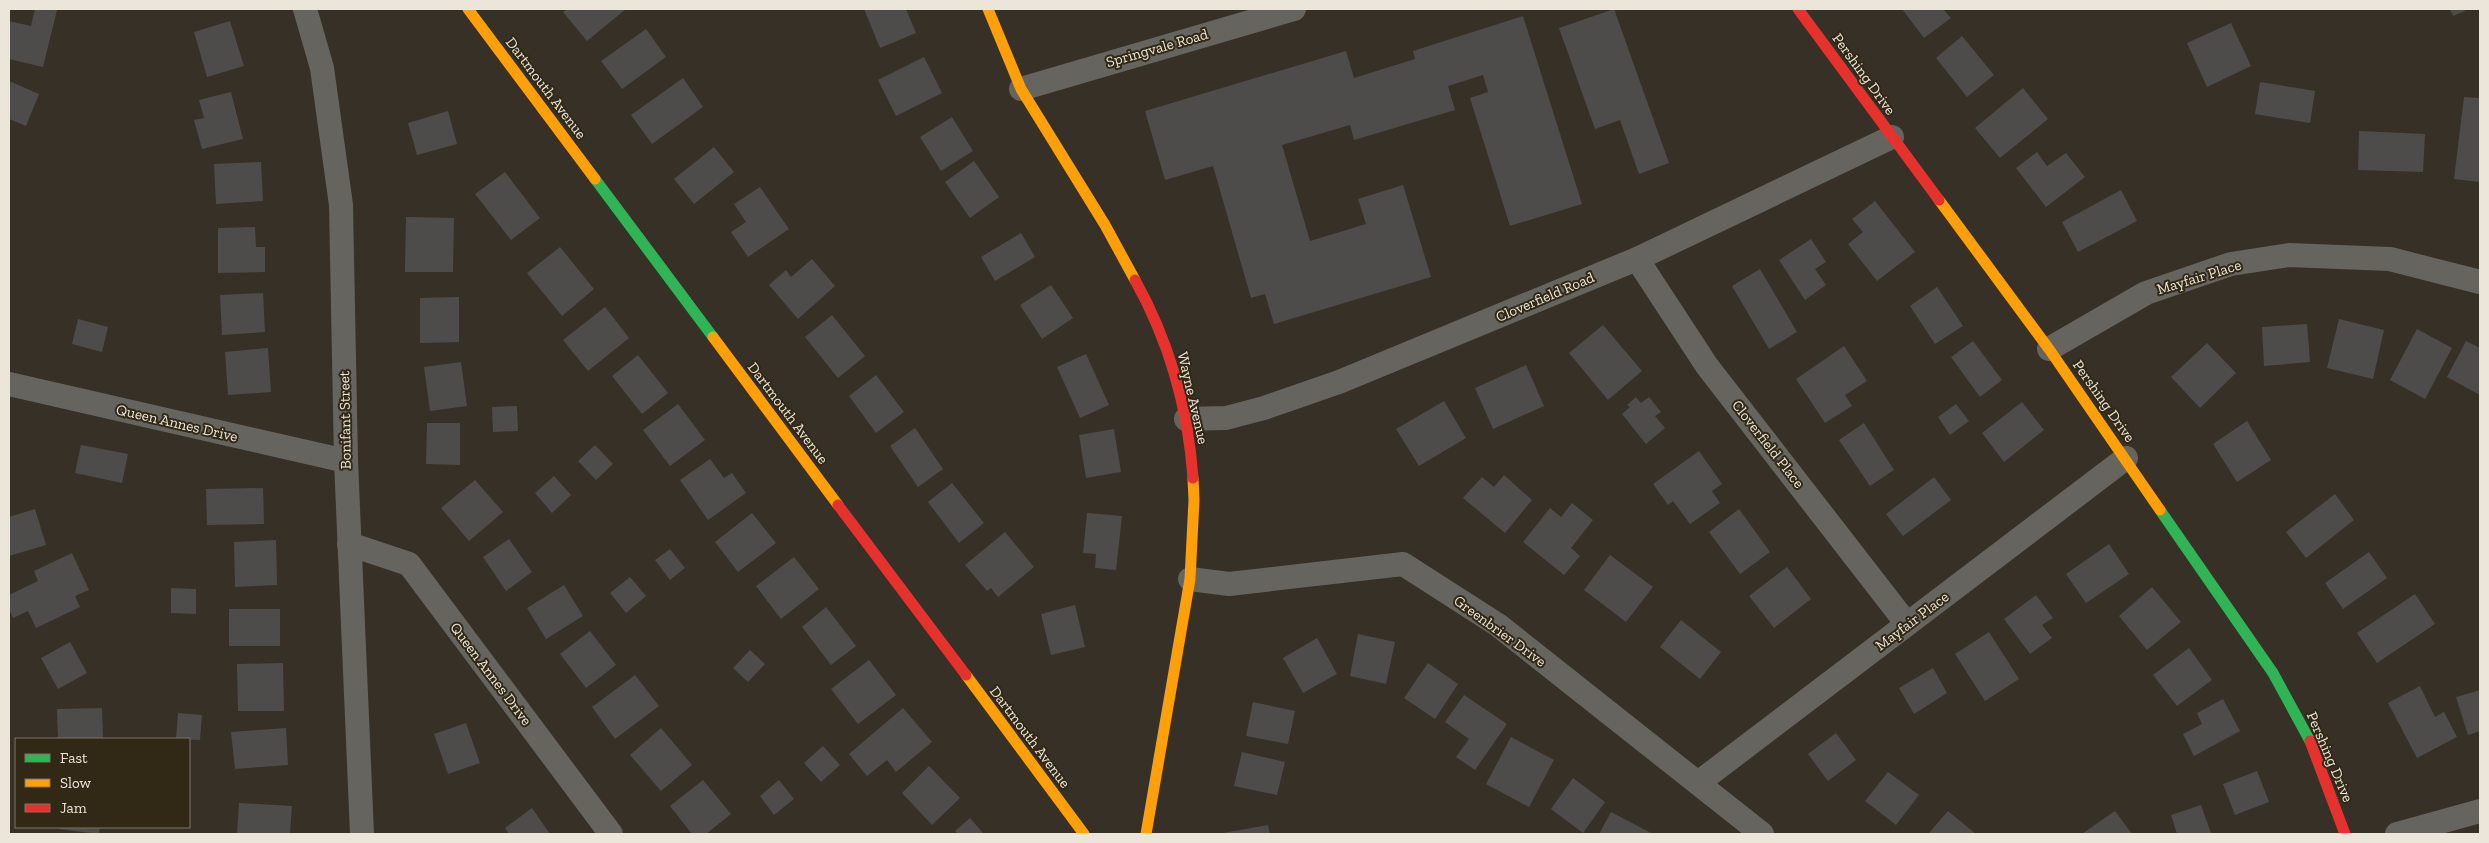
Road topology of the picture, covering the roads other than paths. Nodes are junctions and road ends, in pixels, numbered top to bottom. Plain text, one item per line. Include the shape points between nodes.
1 (305, 9) edge
2 (468, 9) edge
3 (988, 9) edge
4 (1294, 9) edge
5 (1798, 9) edge
6 (1021, 89) junction
7 (1892, 137) junction
8 (1637, 259) junction
9 (2480, 282) edge
10 (2049, 350) junction
11 (9, 384) edge
12 (1186, 419) junction
13 (2126, 458) junction
14 (346, 461) junction
15 (349, 544) junction
16 (1190, 579) junction
17 (1907, 624) junction
18 (1698, 783) junction
19 (2480, 811) edge
20 (362, 834) edge
21 (611, 834) edge
22 (1084, 834) edge
23 (1146, 834) edge
24 (1762, 834) edge
25 (2345, 834) edge
26 (2397, 834) edge

1 - 14 street, Bonifant Street via 322,68 341,205
2 - 22 street, Dartmouth Avenue
3 - 6 street, Wayne Avenue
4 - 6 street, Springvale Road
5 - 7 street, Pershing Drive
6 - 12 street, Wayne Avenue via 1147,301 1174,369
7 - 8 street, Cloverfield Road
7 - 10 street, Pershing Drive
8 - 12 street, Cloverfield Road via 1339,382 1226,418
8 - 17 street, Cloverfield Place via 1707,366
9 - 10 street, Mayfair Place via 2390,259 2289,255 2231,264 2146,293
10 - 13 street, Pershing Drive
11 - 14 street, Queen Annes Drive
12 - 16 street, Wayne Avenue via 1194,500
13 - 17 street, Mayfair Place
13 - 25 street, Pershing Drive via 2273,673 2308,735
14 - 15 street, Bonifant Street
15 - 20 street, Bonifant Street
15 - 21 street, Queen Annes Drive via 409,564
16 - 18 street, Greenbrier Drive via 1228,584 1403,564 1498,626
16 - 23 street, Wayne Avenue
17 - 18 street, Mayfair Place
18 - 24 street, Greenbrier Drive
19 - 26 street

